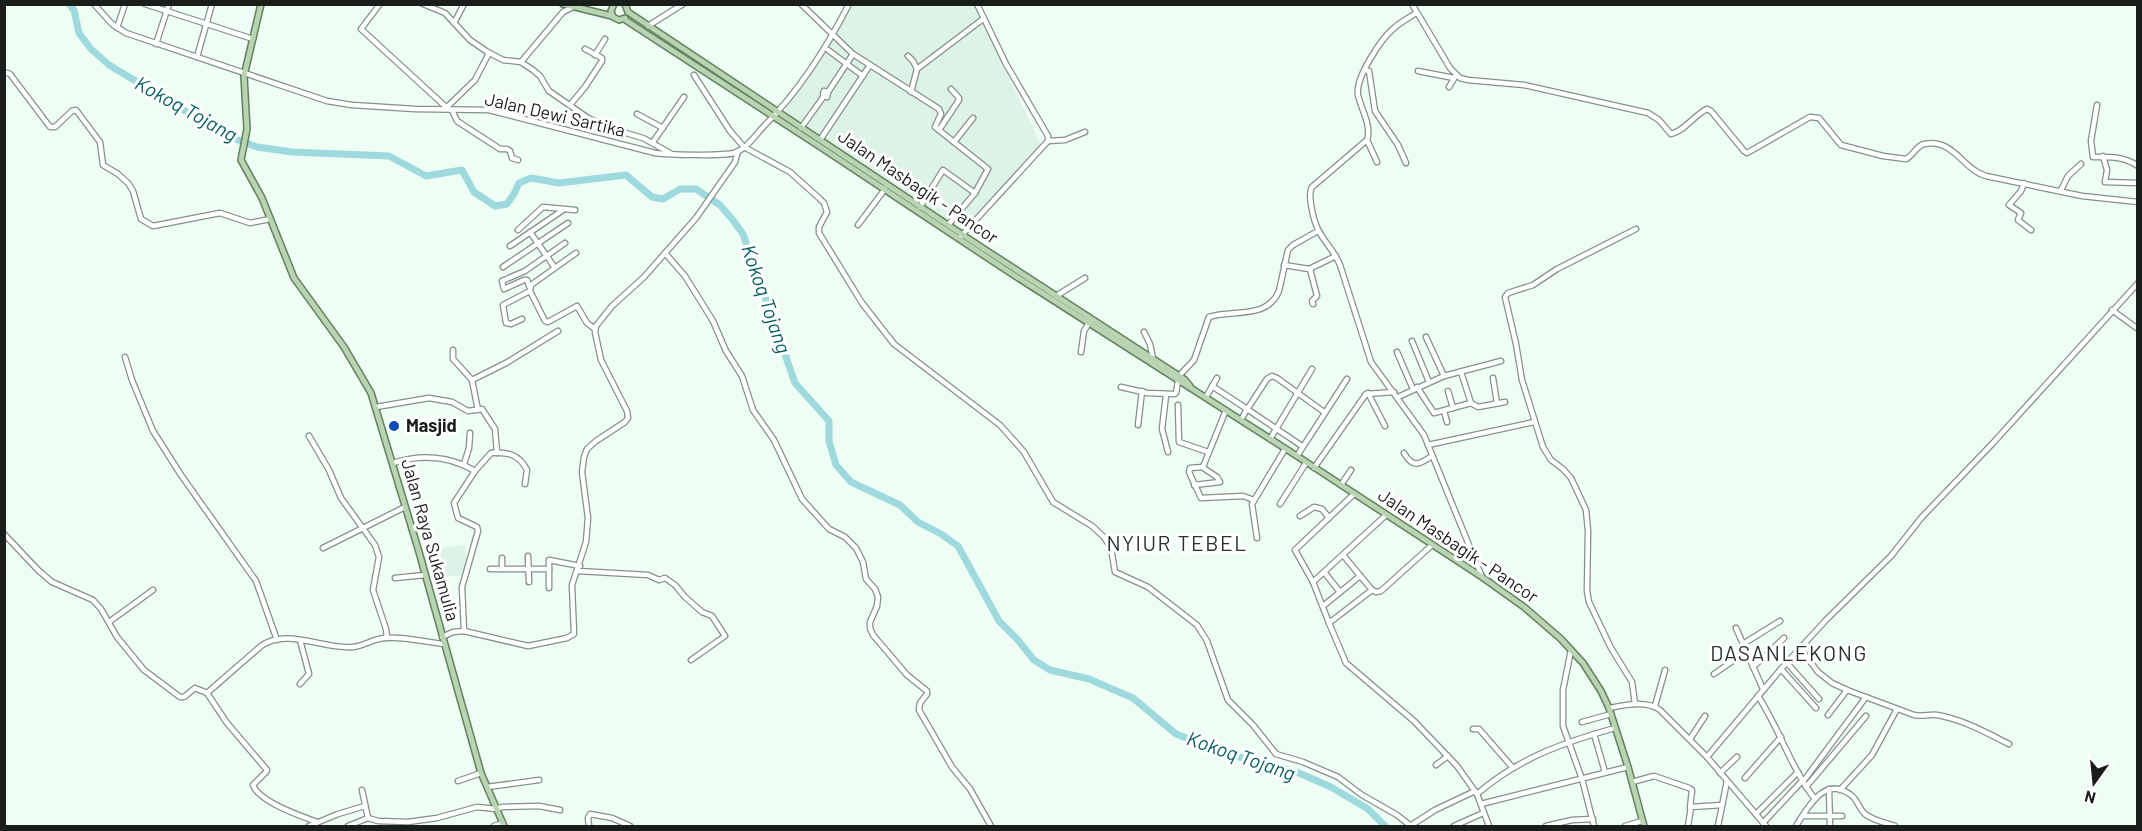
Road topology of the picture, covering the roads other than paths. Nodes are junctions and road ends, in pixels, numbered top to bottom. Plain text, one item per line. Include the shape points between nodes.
1 (94, 4) edge
2 (125, 4) edge
3 (145, 4) edge
4 (169, 4) edge
5 (213, 4) edge
6 (261, 4) edge
7 (380, 4) edge
8 (423, 4) edge
9 (464, 4) edge
10 (563, 4) edge
11 (614, 4) edge
12 (625, 4) edge
13 (683, 4) edge
14 (801, 4) edge
15 (849, 4) edge
16 (977, 4) edge
17 (1412, 4) edge
18 (573, 7) junction
19 (167, 11) junction
20 (628, 12) junction
21 (1416, 13) junction
22 (612, 16) junction
23 (624, 19) junction
24 (983, 19) junction
25 (454, 23) junction
26 (206, 25) junction
27 (648, 26) junction
28 (117, 28) junction
29 (834, 34) junction
30 (253, 39) junction
31 (606, 39) dead end
32 (156, 44) junction
33 (585, 49) dead end
34 (828, 50) dead end
35 (489, 53) junction
36 (853, 54) junction
37 (595, 55) junction
38 (908, 56) dead end
39 (196, 57) junction
40 (521, 63) junction
41 (847, 63) junction
42 (870, 65) junction
43 (917, 69) junction
44 (1365, 70) junction
45 (1418, 71) dead end
46 (4, 72) edge
47 (245, 73) junction
48 (694, 75) dead end
49 (864, 76) junction
50 (1455, 77) junction
51 (1449, 87) dead end
52 (951, 89) dead end
53 (911, 92) junction
54 (684, 98) dead end
55 (570, 105) junction
56 (2097, 105) dead end
57 (444, 109) junction
58 (452, 110) junction
59 (637, 114) dead end
60 (777, 115) junction
61 (973, 118) dead end
62 (663, 128) junction
63 (801, 128) junction
64 (939, 130) junction
65 (1086, 132) dead end
66 (820, 140) junction
67 (1367, 140) junction
68 (1048, 141) junction
69 (653, 142) junction
70 (954, 142) junction
71 (744, 147) junction
72 (738, 151) junction
73 (672, 155) junction
74 (2103, 156) junction
75 (519, 160) dead end
76 (1377, 162) dead end
77 (1406, 163) dead end
78 (2082, 164) dead end
79 (2138, 166) edge
80 (2024, 183) junction
81 (2138, 183) edge
82 (885, 189) junction
83 (2061, 190) junction
84 (975, 193) junction
85 (2138, 202) edge
86 (920, 207) junction
87 (563, 210) junction
88 (575, 210) dead end
89 (270, 219) junction
90 (568, 223) dead end
91 (858, 225) dead end
92 (948, 225) junction
93 (1636, 229) dead end
94 (518, 230) dead end
95 (2031, 230) dead end
96 (1318, 231) junction
97 (530, 232) junction
98 (960, 237) junction
99 (565, 243) dead end
100 (537, 244) junction
101 (510, 246) dead end
102 (576, 253) dead end
103 (665, 253) junction
104 (546, 256) junction
105 (1336, 256) junction
106 (1284, 265) junction
107 (503, 267) dead end
108 (555, 268) junction
109 (1310, 269) junction
110 (1085, 278) dead end
111 (2138, 283) edge
112 (1032, 284) junction
113 (530, 288) junction
114 (1056, 296) junction
115 (1313, 304) dead end
116 (2112, 310) junction
117 (522, 319) dead end
118 (1090, 321) junction
119 (595, 329) junction
120 (2138, 329) edge
121 (558, 331) dead end
122 (1144, 332) dead end
123 (1426, 337) dead end
124 (1412, 341) dead end
125 (453, 350) dead end
126 (1081, 352) dead end
127 (1397, 352) dead end
128 (125, 357) dead end
129 (1153, 359) junction
130 (1502, 361) dead end
131 (1312, 369) dead end
132 (1461, 372) junction
133 (1444, 376) junction
134 (1178, 378) junction
135 (1217, 378) dead end
136 (1493, 378) dead end
137 (1347, 379) dead end
138 (472, 380) junction
139 (1385, 381) junction
140 (1429, 382) junction
141 (1212, 386) junction
142 (1121, 387) dead end
143 (1415, 388) junction
144 (1142, 391) junction
145 (1448, 391) dead end
146 (1298, 392) junction
147 (1371, 393) junction
148 (1166, 395) junction
149 (1396, 395) junction
150 (1206, 397) junction
151 (1505, 402) dead end
152 (1471, 403) junction
153 (1497, 403) junction
154 (1178, 405) dead end
155 (376, 407) junction
156 (1453, 408) junction
157 (1247, 409) junction
158 (478, 410) junction
159 (1226, 410) junction
160 (1444, 411) junction
161 (1324, 412) junction
162 (1241, 420) junction
163 (1447, 422) dead end
164 (1534, 422) junction
165 (1138, 425) dead end
166 (1385, 426) dead end
167 (1276, 429) junction
168 (470, 433) dead end
169 (309, 436) dead end
170 (1270, 439) junction
171 (1428, 445) junction
172 (1302, 446) junction
173 (1285, 449) junction
174 (1168, 452) dead end
175 (1208, 452) junction
176 (497, 453) junction
177 (1404, 453) dead end
178 (1297, 456) junction
179 (1432, 456) junction
180 (1306, 462) junction
181 (393, 463) junction
182 (464, 464) junction
183 (1202, 467) junction
184 (1314, 468) junction
185 (1351, 470) dead end
186 (475, 471) junction
187 (525, 484) dead end
188 (1194, 485) junction
189 (1341, 485) junction
190 (1354, 494) junction
191 (1254, 500) junction
192 (1280, 504) dead end
193 (405, 507) junction
194 (1386, 515) junction
195 (1300, 516) dead end
196 (1329, 518) junction
197 (363, 527) junction
198 (4, 534) edge
199 (1257, 538) dead end
200 (1432, 545) junction
201 (323, 548) dead end
202 (1343, 555) junction
203 (528, 556) dead end
204 (502, 558) dead end
205 (579, 568) junction
206 (490, 569) dead end
207 (502, 569) junction
208 (528, 569) junction
209 (549, 569) junction
210 (1324, 572) junction
211 (425, 575) junction
212 (1360, 576) junction
213 (1482, 577) junction
214 (395, 578) dead end
215 (529, 582) dead end
216 (1313, 582) junction
217 (549, 588) dead end
218 (153, 590) dead end
219 (1372, 590) junction
220 (1340, 592) junction
221 (1323, 606) junction
222 (1780, 621) dead end
223 (109, 622) junction
224 (1329, 623) junction
225 (1736, 628) dead end
226 (464, 631) junction
227 (442, 637) junction
228 (387, 638) junction
229 (1784, 638) dead end
230 (277, 640) junction
231 (300, 640) junction
232 (444, 644) junction
233 (1743, 644) junction
234 (1800, 648) junction
235 (1571, 650) junction
236 (1747, 651) junction
237 (691, 660) dead end
238 (1787, 663) junction
239 (1753, 667) junction
240 (1780, 669) junction
241 (1665, 670) dead end
242 (1714, 674) dead end
243 (300, 684) dead end
244 (1763, 689) junction
245 (1847, 690) junction
246 (207, 693) junction
247 (1758, 696) junction
248 (1866, 697) junction
249 (1819, 699) dead end
250 (1635, 704) junction
251 (1656, 706) junction
252 (1816, 708) dead end
253 (1897, 709) junction
254 (1610, 711) junction
255 (1828, 715) dead end
256 (1705, 716) dead end
257 (1866, 716) dead end
258 (1582, 722) dead end
259 (1615, 728) junction
260 (1473, 729) dead end
261 (1594, 734) junction
262 (1781, 737) junction
263 (1690, 739) junction
264 (1568, 741) junction
265 (2009, 744) dead end
266 (1448, 756) junction
267 (1707, 757) junction
268 (1737, 757) dead end
269 (1436, 765) dead end
270 (1628, 767) junction
271 (1513, 768) junction
272 (1798, 771) junction
273 (481, 772) junction
274 (1605, 772) junction
275 (1720, 773) junction
276 (1744, 778) dead end
277 (1582, 779) junction
278 (539, 780) dead end
279 (1804, 780) junction
280 (458, 781) dead end
281 (1727, 781) junction
282 (1632, 782) junction
283 (487, 787) junction
284 (1806, 787) junction
285 (1829, 789) junction
286 (1840, 789) junction
287 (362, 790) dead end
288 (1476, 793) junction
289 (1815, 799) junction
290 (1481, 804) junction
291 (1722, 805) junction
292 (365, 806) junction
293 (1690, 808) junction
294 (496, 809) junction
295 (560, 810) dead end
296 (1483, 813) junction
297 (1756, 814) junction
298 (1803, 816) junction
299 (1829, 816) junction
300 (1842, 816) dead end
301 (325, 819) junction
302 (368, 819) junction
303 (1593, 819) junction
304 (317, 822) junction
305 (383, 824) edge
306 (1643, 824) edge
307 (504, 825) edge
308 (1764, 825) edge
309 (309, 826) edge
310 (328, 826) edge
311 (348, 826) edge
312 (494, 826) edge
313 (589, 826) edge
314 (630, 826) edge
315 (991, 826) edge
316 (1410, 826) edge
317 (1454, 826) edge
318 (1489, 826) edge
319 (1546, 826) edge
320 (1594, 826) edge
321 (1625, 826) edge
322 (1688, 826) edge
323 (1718, 826) edge
324 (1796, 826) edge
325 (1830, 826) edge
326 (1895, 826) edge

1 - 28 street, Jalan Dewi Sartika
2 - 28 street
3 - 19 street
4 - 19 street
5 - 26 street
6 - 30 main road, Jalan Raya Sukamulia
7 - 57 street via 360,29
8 - 25 street via 442,12
9 - 25 street
10 - 18 main road, Jalan Masbagik - Pancor
11 - 22 main road
12 - 20 main road
13 - 27 street
14 - 29 street
15 - 29 street, Jalan Dewi Sartika
16 - 24 street
17 - 21 street
18 - 22 main road, Jalan Masbagik - Pancor
18 - 40 street via 563,12
19 - 26 street
19 - 32 street
20 - 23 main road
20 - 27 main road, Jalan Masbagik - Pancor
21 - 44 street via 1388,33
21 - 50 street
22 - 23 main road, Jalan Masbagik - Pancor
23 - 60 main road, Jalan Masbagik - Pancor
24 - 43 street
24 - 68 street
25 - 35 street
26 - 30 street
26 - 39 street
27 - 60 main road, Jalan Masbagik - Pancor
28 - 32 street, Jalan Dewi Sartika
29 - 36 street
29 - 60 street, Jalan Dewi Sartika
30 - 47 main road, Jalan Raya Sukamulia
31 - 37 street
32 - 39 street, Jalan Dewi Sartika
33 - 37 street
34 - 41 street
35 - 40 street
35 - 57 street via 475,80
36 - 41 street
36 - 42 street
37 - 55 street via 602,61
38 - 43 street
39 - 47 street, Jalan Dewi Sartika
40 - 55 street via 538,74 549,91
41 - 49 street
41 - 63 street
42 - 49 street
42 - 53 street
43 - 53 street
44 - 67 street via 1358,91 1369,130
44 - 77 street via 1369,72 1375,111
45 - 50 street
46 - 89 street via 10,74 50,127 76,110 100,142 103,165 128,183 141,219 148,224 159,226 220,213 250,223
47 - 57 street, Jalan Dewi Sartika via 334,102
47 - 89 main road, Jalan Raya Sukamulia via 246,136 241,160
48 - 71 street
49 - 66 street
50 - 51 street
50 - 80 street via 1524,85 1650,114 1671,134 1709,110 1746,153 1815,117 1841,145 1906,159 1923,144 1940,144 1981,175
52 - 64 street via 959,99
53 - 64 street via 939,109 941,114 935,126
54 - 62 street
55 - 69 street via 596,122
56 - 74 street via 2093,157
57 - 58 street, Jalan Dewi Sartika
58 - 73 street, Jalan Dewi Sartika via 494,111
58 - 75 street via 457,121 500,149 507,148 512,158
59 - 62 street
60 - 63 main road, Jalan Masbagik - Pancor
60 - 71 street, Jalan Dewi Sartika
60 - 82 main road, Jalan Masbagik - Pancor
61 - 70 street
62 - 69 street
63 - 66 main road, Jalan Masbagik - Pancor
64 - 70 street
65 - 68 street
66 - 86 main road, Jalan Masbagik - Pancor
67 - 76 street
67 - 96 street via 1310,190
68 - 98 street
69 - 73 street
70 - 84 street via 988,169
71 - 72 street, Jalan Dewi Sartika
71 - 316 street via 790,172 824,203 827,212 819,233 866,310 898,348 1000,425 1024,452 1053,502 1104,537 1111,548 1115,572 1148,587 1197,625 1207,641 1228,700 1276,754 1338,777
72 - 73 street, Jalan Dewi Sartika
72 - 103 street via 735,162 705,205
74 - 79 street via 2122,158
74 - 81 street via 2105,182
78 - 83 street via 2068,176
80 - 83 street
80 - 95 street via 2009,205 2022,214 2019,221
82 - 91 street
82 - 98 main road, Jalan Masbagik - Pancor
83 - 85 street
84 - 86 street via 943,170
84 - 92 street
86 - 92 main road, Jalan Masbagik - Pancor
87 - 88 street
87 - 94 street via 543,207
87 - 97 street
89 - 155 main road, Jalan Raya Sukamulia via 294,278 360,373
90 - 100 street
92 - 98 main road, Jalan Masbagik - Pancor
93 - 164 street via 1533,285 1506,295 1521,380
96 - 105 street
96 - 106 street via 1291,247
97 - 100 street
97 - 101 street
98 - 112 main road, Jalan Masbagik - Pancor
99 - 104 street
100 - 104 street
100 - 107 street
102 - 108 street
103 - 119 street
103 - 315 street via 685,276 712,321 742,376 753,410 774,440 802,499 829,529 856,548 866,579 878,597 870,628 884,650 927,691 919,710
104 - 108 street
104 - 113 street via 525,272 502,281 504,289 526,280
105 - 109 street
105 - 139 street via 1368,354
106 - 109 street
106 - 134 street via 1277,297 1269,304 1252,313 1209,317 1194,360
108 - 113 street
109 - 115 street via 1317,296
110 - 114 street
111 - 116 street
112 - 114 main road, Jalan Masbagik - Pancor
112 - 118 main road, Jalan Masbagik - Pancor
113 - 117 street via 503,305 506,323
113 - 119 street via 545,321 577,306
114 - 118 main road, Jalan Masbagik - Pancor
116 - 120 street
116 - 234 street via 1922,517 1891,556
118 - 126 street
118 - 129 main road, Jalan Masbagik - Pancor
118 - 134 main road, Jalan Masbagik - Pancor
119 - 205 street via 601,360 628,416 593,443 584,457 588,518
121 - 138 street
122 - 129 street
123 - 133 street
124 - 140 street
125 - 138 street via 452,358
127 - 143 street
128 - 230 street via 153,431 256,581
129 - 134 main road, Jalan Masbagik - Pancor
130 - 132 street
131 - 146 street
132 - 133 street
132 - 152 street
133 - 140 street
134 - 148 street via 1176,393
134 - 150 main road, Jalan Masbagik - Pancor
135 - 141 street
136 - 153 street
137 - 161 street
138 - 158 street
139 - 147 street
139 - 149 street
140 - 143 street
141 - 150 street
141 - 157 street
142 - 144 street
143 - 149 street
143 - 160 street via 1434,413
144 - 148 street
144 - 165 street
145 - 156 street
146 - 157 street via 1278,378 1269,377
146 - 161 street
146 - 167 street
147 - 149 street
147 - 166 street
147 - 184 street via 1361,400
148 - 174 street via 1162,429
149 - 171 street
150 - 159 main road, Jalan Masbagik - Pancor
151 - 153 street
152 - 153 street via 1476,407
152 - 156 street
154 - 175 street via 1179,442
155 - 158 street via 429,398 452,402 468,411
155 - 181 main road, Jalan Raya Sukamulia
156 - 160 street
157 - 162 street
157 - 167 street
158 - 176 street via 483,410 495,429
159 - 162 main road, Jalan Masbagik - Pancor
159 - 175 street
160 - 163 street
161 - 172 street
162 - 170 main road, Jalan Masbagik - Pancor
164 - 171 street
164 - 250 street via 1547,455 1570,478 1586,510 1588,597 1611,648 1630,677
167 - 170 street
167 - 172 street
168 - 182 street
169 - 197 street via 337,492
170 - 173 main road, Jalan Masbagik - Pancor
171 - 179 street
172 - 178 street
173 - 178 main road, Jalan Masbagik - Pancor
173 - 191 street
175 - 183 street
176 - 186 street via 490,454
176 - 187 street via 519,458 527,470
177 - 179 street via 1413,463
178 - 180 main road, Jalan Masbagik - Pancor
179 - 213 street
180 - 184 main road, Jalan Masbagik - Pancor
180 - 192 street
181 - 182 street via 424,458
181 - 193 main road, Jalan Raya Sukamulia
182 - 186 street
183 - 188 street via 1189,469
183 - 188 street via 1220,482
184 - 189 main road, Jalan Masbagik - Pancor
185 - 189 street
186 - 226 street via 454,505 458,518 478,529 462,586
188 - 191 street via 1201,498 1243,496
189 - 190 main road, Jalan Masbagik - Pancor
190 - 194 main road, Jalan Masbagik - Pancor
190 - 196 street
191 - 199 street
193 - 197 street
193 - 211 main road, Jalan Raya Sukamulia
194 - 200 main road, Jalan Masbagik - Pancor
194 - 202 street
195 - 196 street via 1318,508
196 - 216 street via 1295,550
197 - 201 street
197 - 228 street via 377,552 374,590
198 - 223 street via 52,582 93,600
200 - 213 main road, Jalan Masbagik - Pancor
200 - 219 street via 1381,591
202 - 210 street
202 - 212 street
203 - 208 street
204 - 207 street
205 - 209 street via 550,560
205 - 226 street via 572,585 571,637 528,646
205 - 237 street via 665,578 675,585 697,608 712,616 725,636
206 - 207 street
207 - 208 street
208 - 209 street
208 - 215 street
209 - 217 street
210 - 216 street
210 - 220 street
211 - 214 street
211 - 227 main road, Jalan Raya Sukamulia
212 - 219 street
212 - 220 street
213 - 235 main road, Jalan Masbagik - Pancor via 1524,607
216 - 221 street
218 - 223 street
219 - 224 street
220 - 221 street
221 - 224 street
222 - 233 street
223 - 246 street via 139,665 166,688 181,698 195,688
224 - 266 street via 1346,663
225 - 233 street
226 - 227 street
227 - 232 main road, Jalan Raya Sukamulia
228 - 231 street via 350,647
228 - 232 street
229 - 239 street
230 - 231 street
230 - 246 street via 261,645
231 - 243 street via 309,674
232 - 273 main road, Jalan Raya Sukamulia
233 - 236 street
234 - 238 street
234 - 245 street via 1818,672
235 - 254 main road, Jalan Masbagik - Pancor via 1590,672
235 - 264 street via 1563,696 1563,726
236 - 239 street
236 - 242 street
238 - 240 street
238 - 249 street
239 - 244 street
240 - 244 street
240 - 252 street
241 - 251 street
244 - 247 street
245 - 248 street
245 - 255 street
246 - 304 street via 267,770 253,785 255,790
247 - 262 street
247 - 267 street
248 - 253 street
248 - 279 street
250 - 251 street
250 - 254 street
251 - 263 street
253 - 265 street via 1920,717 1939,715 1959,721
253 - 286 street via 1872,755
254 - 258 street
254 - 259 main road, Jalan Masbagik - Pancor
256 - 263 street
257 - 284 street
259 - 261 street
259 - 270 main road, Jalan Masbagik - Pancor
260 - 271 street via 1479,729
261 - 264 street
261 - 274 street
262 - 272 street
262 - 276 street
263 - 267 street
264 - 271 street
264 - 277 street
266 - 269 street
266 - 288 street
267 - 275 street
268 - 275 street
270 - 274 street
270 - 282 main road, Jalan Masbagik - Pancor
271 - 288 street
272 - 279 street
272 - 297 street
273 - 280 street
273 - 283 main road, Jalan Raya Sukamulia
274 - 277 street
275 - 281 street
277 - 290 street
277 - 303 street
278 - 283 street
279 - 284 street
279 - 308 street
281 - 291 street
281 - 297 street
282 - 293 street via 1654,776 1689,788
282 - 306 main road, Jalan Masbagik - Pancor
283 - 294 main road, Jalan Raya Sukamulia
284 - 289 street
285 - 286 street
285 - 289 street
285 - 299 street
286 - 326 street via 1852,795 1866,815
287 - 292 street
288 - 290 street
288 - 316 street via 1435,810
289 - 298 street
290 - 296 street
291 - 293 street
291 - 323 street
292 - 301 street
292 - 302 street
293 - 322 street
294 - 295 street via 539,806
294 - 305 street via 477,807 423,820
294 - 307 main road, Jalan Raya Sukamulia
296 - 317 street
296 - 318 street
297 - 308 street
298 - 299 street
298 - 324 street
299 - 300 street
299 - 325 street
301 - 304 street
301 - 310 street
302 - 305 street
302 - 311 street
303 - 319 street
303 - 320 street
304 - 309 street
306 - 321 street
307 - 312 street
313 - 314 street via 590,814

